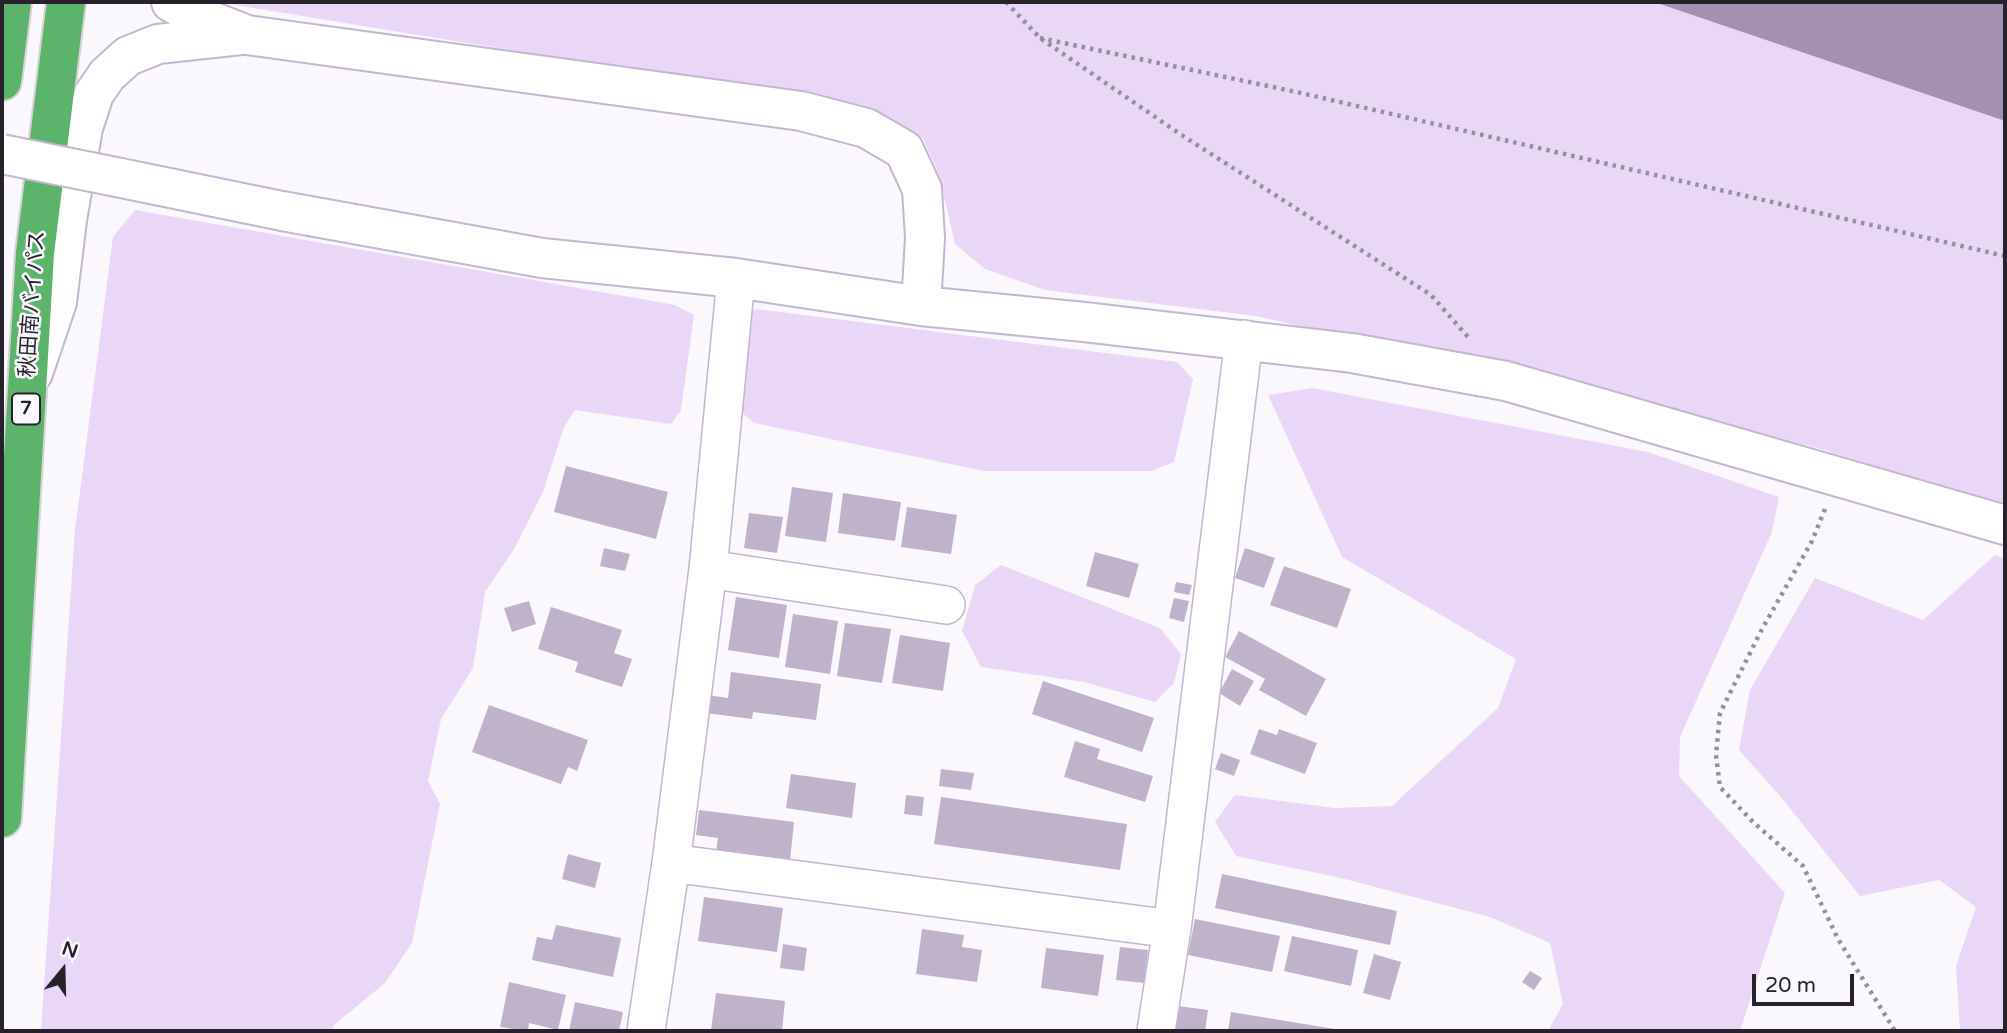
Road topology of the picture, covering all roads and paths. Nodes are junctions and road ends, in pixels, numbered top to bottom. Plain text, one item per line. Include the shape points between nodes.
1 (12, 2) edge
2 (66, 2) edge
3 (171, 2) edge
4 (1006, 2) edge
5 (247, 35) junction
6 (1040, 38) junction
7 (2, 81) edge
8 (2, 154) edge
9 (2005, 256) edge
10 (736, 278) junction
11 (921, 306) junction
12 (1244, 340) junction
13 (1506, 381) junction
14 (27, 389) junction
15 (1838, 476) junction
16 (2005, 524) edge
17 (708, 569) junction
18 (946, 605) dead end
19 (2, 818) edge
20 (671, 863) junction
21 (1172, 929) junction
22 (646, 1031) edge
23 (1156, 1031) edge
24 (1895, 1031) edge

1 - 7 highway
2 - 14 highway, 秋田南バイパス / 7 via 35,253
3 - 5 street
4 - 6 path
5 - 11 street via 801,111 866,128 904,150 922,189
5 - 14 street via 158,44 128,56 94,94 83,128 57,302
6 - 9 path via 1301,93
6 - 13 path via 1431,295
8 - 10 street, bridge via 542,258
10 - 11 street
10 - 17 street
11 - 12 street
12 - 13 street via 1352,353
12 - 21 street
13 - 15 street
14 - 19 highway, 秋田南バイパス / 7
15 - 16 street
15 - 24 path via 1812,541 1720,713 1716,755 1720,787 1803,866 1838,939
17 - 18 street
17 - 20 street
20 - 21 street
20 - 22 street
21 - 23 street

